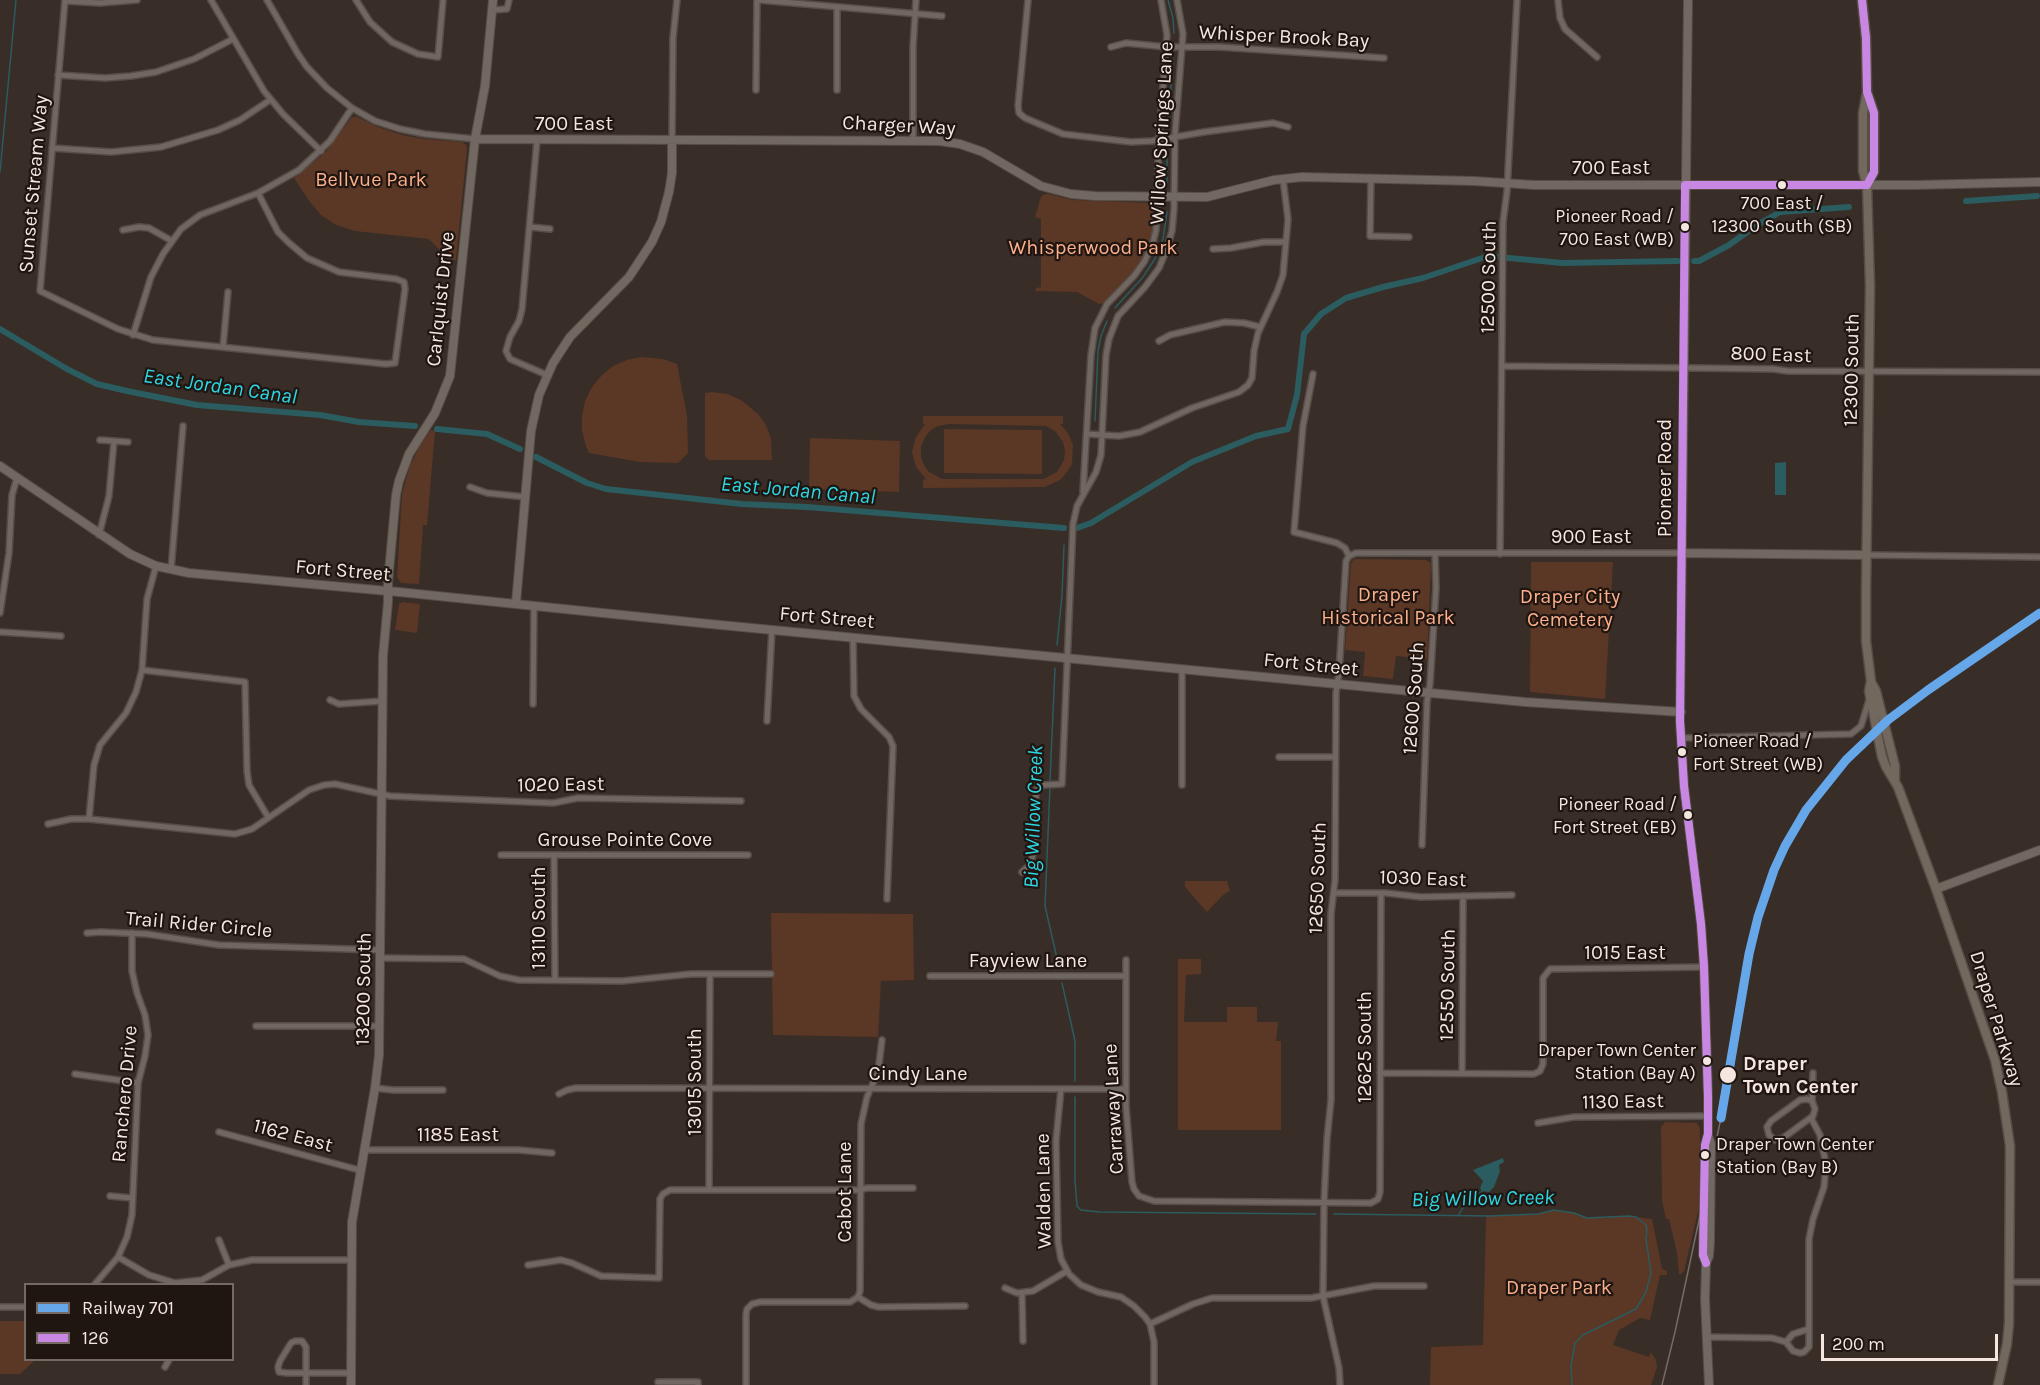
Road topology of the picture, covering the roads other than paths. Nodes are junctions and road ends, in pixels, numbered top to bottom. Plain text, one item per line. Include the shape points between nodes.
1 (65, 0) edge
2 (138, 0) edge
3 (211, 0) edge
4 (267, 0) edge
5 (356, 0) edge
6 (443, 0) edge
7 (493, 0) edge
8 (509, 0) edge
9 (677, 0) edge
10 (758, 0) edge
11 (916, 0) edge
12 (1028, 0) edge
13 (1161, 0) edge
14 (1177, 0) edge
15 (1517, 0) edge
16 (1558, 0) edge
17 (1688, 0) edge
18 (1862, 0) edge
19 (837, 8) junction
20 (492, 10) junction
21 (914, 15) junction
22 (942, 16) dead end
23 (233, 39) junction
24 (1111, 47) dead end
25 (1167, 47) junction
26 (1182, 47) junction
27 (1597, 57) dead end
28 (1384, 58) dead end
29 (58, 75) junction
30 (756, 90) dead end
31 (837, 90) dead end
32 (270, 100) junction
33 (352, 108) junction
34 (1288, 127) dead end
35 (1175, 138) junction
36 (475, 139) junction
37 (537, 140) junction
38 (672, 140) junction
39 (913, 140) junction
40 (1159, 140) junction
41 (52, 148) junction
42 (321, 151) junction
43 (1283, 179) junction
44 (1371, 179) junction
45 (2040, 182) edge
46 (1508, 184) junction
47 (1685, 184) junction
48 (1867, 185) junction
49 (258, 193) junction
50 (1158, 197) junction
51 (1174, 198) junction
52 (1184, 198) joint
53 (530, 227) junction
54 (550, 229) dead end
55 (123, 230) dead end
56 (1409, 237) dead end
57 (172, 242) junction
58 (1286, 242) junction
59 (1213, 249) dead end
60 (228, 292) dead end
61 (1260, 327) junction
62 (133, 335) junction
63 (1159, 341) dead end
64 (223, 347) junction
65 (1502, 366) junction
66 (1683, 368) junction
67 (1869, 371) junction
68 (2040, 372) edge
69 (1312, 374) dead end
70 (547, 375) junction
71 (183, 426) dead end
72 (1087, 434) junction
73 (1103, 435) junction
74 (100, 440) dead end
75 (114, 441) junction
76 (128, 442) dead end
77 (0, 466) edge
78 (17, 478) junction
79 (470, 487) dead end
80 (1082, 496) junction
81 (525, 497) junction
82 (99, 534) junction
83 (1681, 553) junction
84 (1435, 554) junction
85 (1500, 554) junction
86 (1866, 555) junction
87 (1349, 556) junction
88 (2040, 557) edge
89 (156, 566) junction
90 (171, 570) junction
91 (388, 591) junction
92 (516, 603) junction
93 (534, 606) junction
94 (0, 613) edge
95 (772, 629) junction
96 (0, 632) edge
97 (61, 636) dead end
98 (854, 637) junction
99 (1067, 658) junction
100 (1182, 669) junction
101 (142, 670) junction
102 (1871, 681) junction
103 (1337, 684) junction
104 (1428, 693) junction
105 (1870, 698) junction
106 (330, 700) dead end
107 (383, 701) junction
108 (533, 704) dead end
109 (1681, 712) junction
110 (766, 721) dead end
111 (1682, 738) junction
112 (1279, 757) dead end
113 (1335, 757) junction
114 (1895, 780) junction
115 (1182, 785) dead end
116 (382, 794) junction
117 (741, 801) dead end
118 (268, 817) junction
119 (89, 819) junction
120 (48, 824) dead end
121 (1422, 845) dead end
122 (2040, 850) edge
123 (501, 855) dead end
124 (554, 855) junction
125 (748, 855) dead end
126 (1022, 872) dead end
127 (1936, 889) junction
128 (1381, 892) junction
129 (1334, 893) junction
130 (1512, 895) dead end
131 (1463, 896) junction
132 (887, 899) dead end
133 (87, 933) dead end
134 (132, 933) junction
135 (381, 954) junction
136 (1126, 960) dead end
137 (1704, 968) junction
138 (710, 974) junction
139 (771, 974) dead end
140 (930, 976) dead end
141 (1126, 976) junction
142 (555, 980) junction
143 (256, 1026) dead end
144 (380, 1026) junction
145 (882, 1040) dead end
146 (75, 1074) dead end
147 (1380, 1074) junction
148 (1462, 1074) junction
149 (1813, 1074) dead end
150 (138, 1083) junction
151 (375, 1088) junction
152 (710, 1089) junction
153 (870, 1089) junction
154 (1061, 1089) junction
155 (1126, 1089) junction
156 (443, 1090) dead end
157 (559, 1094) dead end
158 (1812, 1101) junction
159 (1708, 1116) junction
160 (1810, 1118) junction
161 (1538, 1123) dead end
162 (219, 1132) dead end
163 (364, 1149) junction
164 (552, 1153) dead end
165 (360, 1170) junction
166 (913, 1188) dead end
167 (709, 1190) junction
168 (860, 1190) junction
169 (111, 1196) dead end
170 (132, 1198) junction
171 (1376, 1201) joint
172 (1324, 1203) junction
173 (219, 1240) dead end
174 (118, 1257) junction
175 (351, 1260) junction
176 (229, 1265) junction
177 (528, 1265) dead end
178 (1067, 1271) junction
179 (203, 1282) edge
180 (2010, 1282) junction
181 (2040, 1282) edge
182 (96, 1283) edge
183 (1424, 1286) dead end
184 (1005, 1288) dead end
185 (1022, 1293) junction
186 (1323, 1296) junction
187 (858, 1297) junction
188 (965, 1306) dead end
189 (0, 1307) edge
190 (24, 1307) edge
191 (1150, 1324) junction
192 (1809, 1329) junction
193 (1707, 1337) junction
194 (1023, 1341) dead end
195 (1786, 1342) junction
196 (168, 1361) edge
197 (165, 1367) dead end
198 (306, 1373) junction
199 (351, 1373) junction
200 (658, 1382) dead end
201 (306, 1385) edge
202 (351, 1385) edge
203 (698, 1385) edge
204 (746, 1385) edge
205 (1154, 1385) edge
206 (1340, 1385) edge
207 (1709, 1385) edge
208 (1998, 1385) edge

1 - 2 street
1 - 29 street, Sunset Stream Way
3 - 23 street
4 - 33 street via 307,67
5 - 6 street via 384,36 409,51 438,57
7 - 20 street, Carlquist Drive
8 - 20 street via 507,9
9 - 38 street
10 - 19 street
10 - 30 street
11 - 21 street
12 - 40 street via 1019,113 1063,134 1131,142
13 - 25 street, Willow Springs Lane
14 - 26 street, Willow Springs Lane
15 - 46 street, 12500 South
16 - 27 street via 1565,29
17 - 47 street, Pioneer Road
18 - 48 main road, 12300 South via 1867,92 1874,113 1874,172
19 - 21 street
19 - 31 street
20 - 36 street, Carlquist Drive
21 - 22 street
21 - 39 street
23 - 29 street via 194,59 156,72 105,78
23 - 32 street
24 - 25 street, Whisper Brook Bay via 1126,43
25 - 26 street, Whisper Brook Bay
25 - 40 street, Willow Springs Lane
26 - 28 street, Whisper Brook Bay
26 - 35 street, Willow Springs Lane
29 - 41 street, Sunset Stream Way
32 - 41 street via 219,130 161,147 111,152
32 - 42 street
33 - 36 street via 400,129
33 - 42 street
34 - 35 street via 1273,123
35 - 40 street
35 - 51 street, Willow Springs Lane
36 - 37 street, 700 East
36 - 91 street, Carlquist Drive via 450,376 399,481
37 - 38 street, 700 East
37 - 53 street
38 - 39 street, Charger Way
38 - 70 street via 669,192 647,251 622,285 575,330
39 - 50 street, Charger Way via 950,142 975,149 1041,186 1063,193
40 - 50 street, Willow Springs Lane
41 - 62 street, Sunset Stream Way via 40,291
42 - 49 street via 290,177
43 - 44 street, 700 East
43 - 52 street, 700 East via 1218,195
43 - 58 street
44 - 46 street, 700 East
44 - 56 street via 1370,236
45 - 48 street, 700 East
46 - 47 street, 700 East
46 - 65 street, 12500 South via 1503,222
47 - 48 street, 700 East
47 - 66 street, Pioneer Road
48 - 67 main road, 12300 South
49 - 57 street via 200,215
49 - 64 street, Sunset Stream Way via 278,232 307,258 339,272 404,282 395,363
50 - 51 street, Charger Way
50 - 72 street, Willow Springs Lane via 1156,230 1148,254 1134,276 1107,304 1095,328
51 - 52 street, Charger Way
51 - 73 street, Willow Springs Lane via 1172,231 1163,260 1111,331 1106,355
53 - 54 street
53 - 70 street via 521,315 506,353 510,359
55 - 57 street via 149,228
57 - 62 street via 151,277
58 - 59 street
58 - 61 street via 1280,286
60 - 64 street
61 - 63 street via 1225,322
61 - 73 street via 1252,378 1243,390 1140,432
62 - 64 street, Sunset Stream Way
65 - 66 street, 800 East
65 - 85 street, 12500 South
66 - 67 street, 800 East
66 - 83 street, Pioneer Road
67 - 68 street, 800 East
67 - 86 main road, 12300 South
69 - 87 street via 1303,426 1294,532 1337,543
70 - 81 street via 533,422
71 - 90 street
72 - 73 street
72 - 80 street, Willow Springs Lane
73 - 80 street, Willow Springs Lane via 1099,464
74 - 75 street
75 - 76 street
75 - 82 street via 109,496
77 - 78 street, Fort Street
78 - 82 street, Fort Street
78 - 94 street
79 - 81 street
80 - 99 street, Willow Springs Lane via 1073,524
81 - 92 street
82 - 89 street, Fort Street
83 - 85 street, 900 East
83 - 86 street, 900 East
83 - 109 street, Pioneer Road
84 - 85 street, 900 East
84 - 87 street, 900 East
84 - 104 street, 12600 South via 1436,598
86 - 88 street, 900 East
86 - 102 main road, Draper Parkway via 1866,641
87 - 103 street, 12650 South
89 - 90 street, Fort Street
89 - 101 street via 147,599
90 - 91 street, Fort Street
91 - 92 street, Fort Street
91 - 107 street, 13200 South
92 - 93 street, Fort Street
93 - 95 street, Fort Street
93 - 108 street
95 - 98 street, Fort Street
95 - 110 street
96 - 97 street
98 - 99 street, Fort Street
98 - 132 street via 854,696 893,746
99 - 100 street, Fort Street
99 - 126 street via 1060,784 1045,784 1035,793 1033,854 1030,865
100 - 103 street, Fort Street
100 - 115 street
101 - 118 street via 245,682 249,785
101 - 119 street via 126,713 100,745
102 - 105 main road, Draper Parkway
102 - 114 main road, Draper Parkway via 1895,766
103 - 104 street, Fort Street
103 - 113 street, 12650 South
104 - 109 street, Fort Street
104 - 121 street, 12600 South
105 - 111 street via 1861,726 1848,735
105 - 114 main road, Draper Parkway via 1882,756
106 - 107 street via 339,704
107 - 116 street, 13200 South
109 - 111 street, Pioneer Road
111 - 137 street, Pioneer Road
112 - 113 street
113 - 129 street, 12650 South
114 - 127 main road, Draper Parkway
116 - 117 street, 1020 East via 553,803 578,798
116 - 118 street, 1020 East via 324,785 309,790
116 - 135 street, 13200 South
118 - 119 street, 1020 East via 252,829 235,834
119 - 120 street, 1020 East
122 - 127 street
123 - 124 street, Grouse Pointe Cove
124 - 125 street, Grouse Pointe Cove
124 - 142 street, 13110 South
127 - 180 main road, Draper Parkway via 1995,1060 2002,1092 2010,1146
128 - 129 street, 1030 East
128 - 131 street, 1030 East via 1421,897
128 - 147 street, 12625 South
129 - 172 street, 12650 South via 1331,1100
130 - 131 street, 1030 East
131 - 148 street, 12550 South
133 - 134 street, Trail Rider Circle
134 - 135 street, Trail Rider Circle via 210,945
134 - 150 street, Ranchero Drive via 132,971 148,1035
135 - 142 street, Trail Rider Circle via 458,958 506,978
135 - 144 street, 13200 South
136 - 141 street, Carraway Lane
137 - 148 street, 1015 East via 1547,971 1543,978 1540,1071
137 - 159 street, Pioneer Road
138 - 139 street
138 - 142 street, Trail Rider Circle via 636,980
138 - 152 street, 13015 South
140 - 141 street, Fayview Lane
141 - 155 street, Carraway Lane
143 - 144 street
144 - 151 street, 13200 South
145 - 153 street, Cabot Lane via 881,1061
146 - 150 street
147 - 148 street
147 - 171 street, 12625 South via 1380,1192
149 - 158 street
150 - 170 street, Ranchero Drive
151 - 156 street
151 - 163 street, 13200 South
152 - 153 street, Cindy Lane
152 - 157 street, Cindy Lane via 576,1088
152 - 167 street, 13015 South
153 - 154 street, Cindy Lane
153 - 168 street, Cabot Lane via 861,1124
154 - 155 street, Cindy Lane
154 - 178 street, Walden Lane via 1056,1141 1058,1242
155 - 172 street, Carraway Lane via 1132,1182 1143,1198
158 - 160 street via 1815,1110
158 - 160 street via 1800,1100 1771,1121 1767,1131 1779,1140
159 - 161 street, 1130 East via 1574,1117
159 - 193 street, Pioneer Road via 1703,1255
160 - 192 street via 1823,1144 1826,1175 1809,1239
162 - 165 street, 1162 East
163 - 164 street, 1185 East
163 - 165 street, 13200 South
165 - 175 street, 13200 South via 351,1222
166 - 168 street
167 - 168 street
167 - 177 street via 670,1190 661,1196 659,1278 601,1276 561,1260
168 - 187 street, Cabot Lane
169 - 170 street
170 - 174 street, Ranchero Drive via 130,1226
171 - 172 street, Carraway Lane
172 - 186 street, 12650 South
173 - 176 street
174 - 179 street via 166,1281
174 - 182 street, Ranchero Drive
175 - 176 street via 263,1259
175 - 199 street, 13200 South
176 - 179 street
178 - 185 street via 1040,1288
178 - 191 street, Walden Lane via 1085,1287 1128,1301
180 - 181 street
180 - 208 main road, Draper Parkway via 2007,1344
183 - 186 street via 1374,1286
184 - 185 street
185 - 194 street
186 - 191 street via 1212,1298
186 - 206 street, 12650 South
187 - 188 street via 879,1307
187 - 204 street via 850,1302 752,1304 746,1314
189 - 190 street
191 - 205 street
192 - 195 street via 1793,1334
192 - 195 street via 1809,1347 1804,1352 1793,1351
193 - 195 street via 1760,1337
193 - 207 street, Pioneer Road
196 - 197 street
198 - 198 street via 306,1347 297,1340 291,1343 278,1370
198 - 199 street
198 - 201 street
199 - 202 street, 13200 South
200 - 203 street

